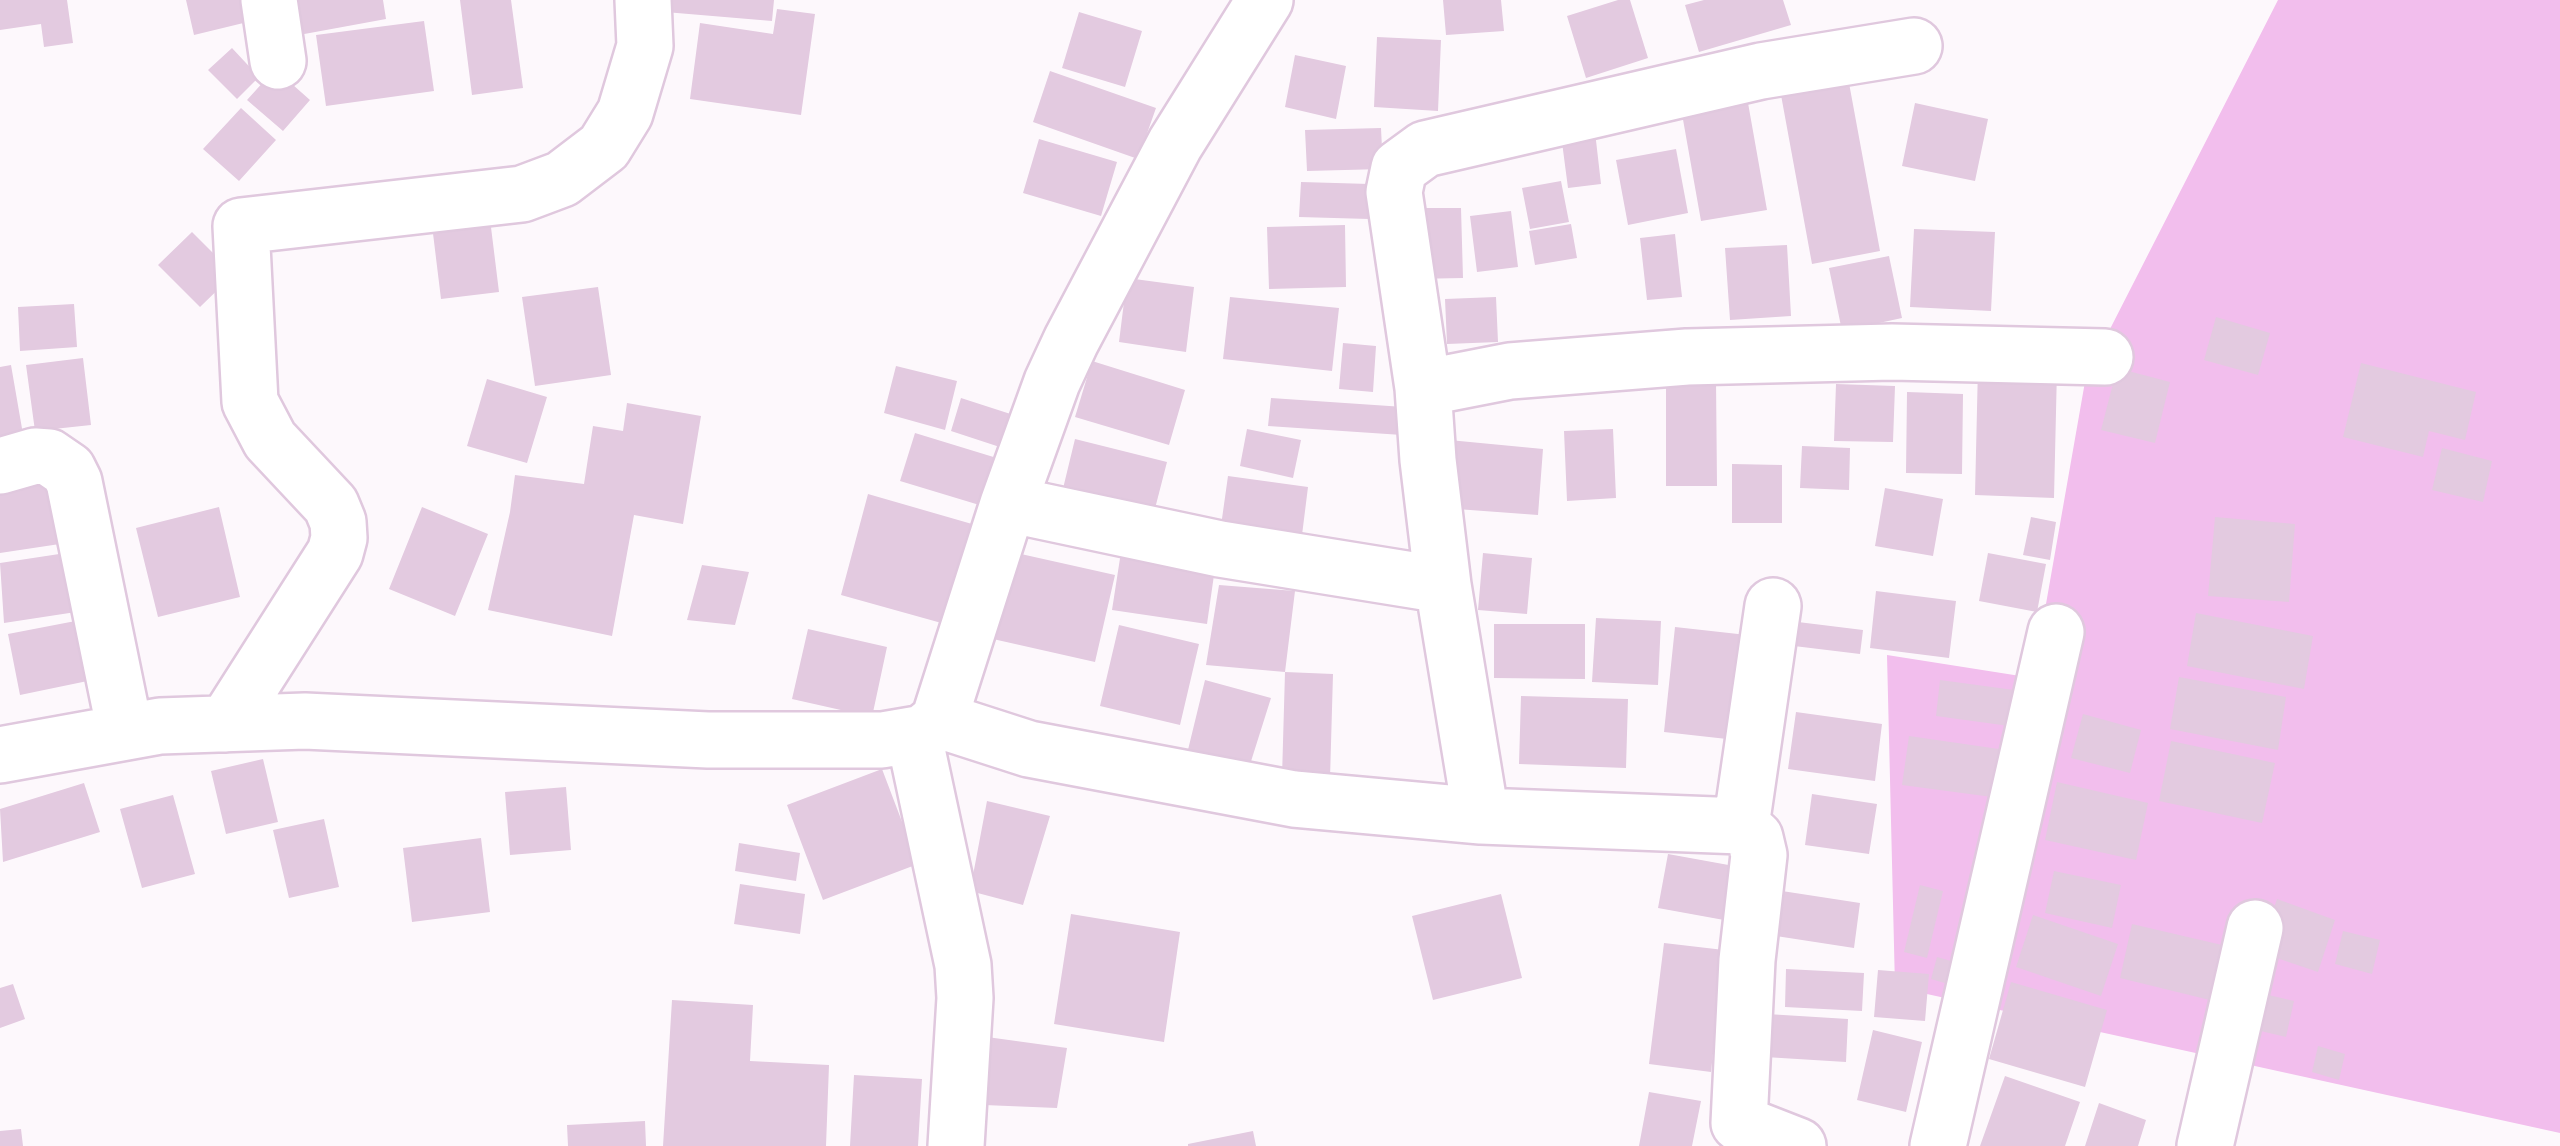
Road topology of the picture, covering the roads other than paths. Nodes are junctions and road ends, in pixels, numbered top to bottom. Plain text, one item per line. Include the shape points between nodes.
1 (269, 0) edge
2 (643, 0) edge
3 (1265, 0) edge
4 (1914, 46) dead end
5 (278, 61) dead end
6 (2105, 357) dead end
7 (1424, 388) junction
8 (0, 466) edge
9 (1008, 504) junction
10 (1443, 584) junction
11 (1773, 606) dead end
12 (2056, 632) dead end
13 (226, 724) junction
14 (926, 728) junction
15 (125, 731) junction
16 (0, 755) edge
17 (1481, 816) junction
18 (1740, 826) junction
19 (2255, 928) dead end
20 (1738, 1134) edge
21 (956, 1146) edge
22 (1798, 1146) edge
23 (1938, 1146) edge
24 (2205, 1146) edge

1 - 5 street
2 - 13 street via 645,46 625,113 604,147 562,180 522,194 241,226 250,402 270,440 331,505 339,538
3 - 9 street via 1175,144 1071,341
4 - 7 street via 1761,71 1408,158 1394,192
6 - 7 street via 1686,357 1510,371
7 - 10 street
8 - 15 street via 48,457 74,482
9 - 10 street via 1220,549
9 - 14 street
10 - 17 street
11 - 18 street
12 - 23 street
13 - 14 street via 304,721 708,740 882,740
13 - 15 street
14 - 17 street via 1294,800
14 - 21 street via 963,964
15 - 16 street
17 - 18 street
18 - 20 street via 1755,838 1759,855 1746,960
19 - 24 street
20 - 22 street

